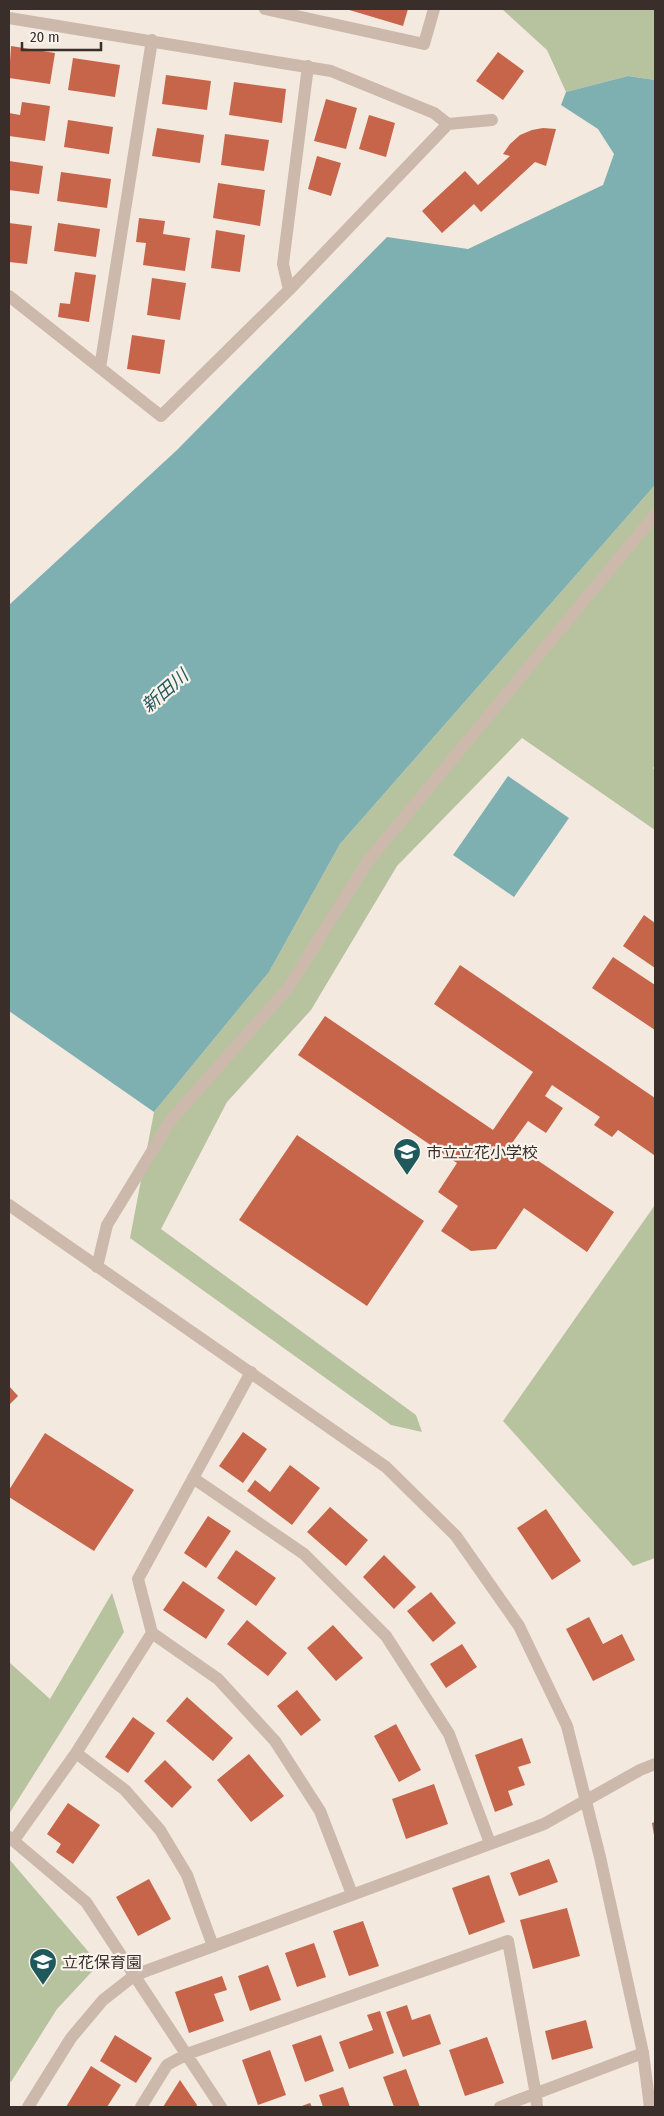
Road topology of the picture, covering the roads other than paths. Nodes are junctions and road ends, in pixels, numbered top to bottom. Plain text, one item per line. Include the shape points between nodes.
1 (265, 9) edge
2 (434, 9) edge
3 (9, 18) edge
4 (152, 40) junction
5 (308, 66) junction
6 (492, 120) dead end
7 (448, 124) junction
8 (288, 290) junction
9 (9, 296) edge
10 (100, 368) junction
11 (655, 515) edge
12 (9, 1205) edge
13 (97, 1267) junction
14 (251, 1372) junction
15 (193, 1478) junction
16 (152, 1633) junction
17 (76, 1754) junction
18 (655, 1764) edge
19 (585, 1800) junction
20 (12, 1838) edge
21 (490, 1843) junction
22 (352, 1894) junction
23 (213, 1946) junction
24 (135, 1975) junction
25 (643, 2053) junction
26 (187, 2054) junction
27 (536, 2101) edge
28 (28, 2107) edge
29 (141, 2107) edge
30 (221, 2107) edge
31 (500, 2107) edge
32 (650, 2107) edge

1 - 2 street via 424,44
3 - 4 street
4 - 5 street
4 - 10 street
5 - 7 street via 331,71 425,109
5 - 8 street via 283,264
6 - 7 street
7 - 8 street
8 - 10 street via 161,416
9 - 10 street
11 - 13 street via 368,861 288,988 171,1120 107,1225
12 - 13 street
13 - 14 street
14 - 15 street
14 - 19 street via 386,1467 456,1536 519,1626 567,1726
15 - 16 street via 138,1579
15 - 21 street via 304,1554 386,1636 449,1734
16 - 17 street
16 - 22 street via 218,1679 275,1741 320,1811
17 - 20 street
17 - 23 street via 125,1790 160,1830 187,1875
18 - 19 street
19 - 21 street via 544,1824
19 - 25 street
20 - 24 street via 86,1902
21 - 22 street
22 - 23 street
23 - 24 street
24 - 26 street
24 - 28 street via 103,2000 71,2038
25 - 27 street
25 - 32 street
26 - 27 street via 508,1941
26 - 29 street via 167,2065
26 - 30 street
27 - 31 street

